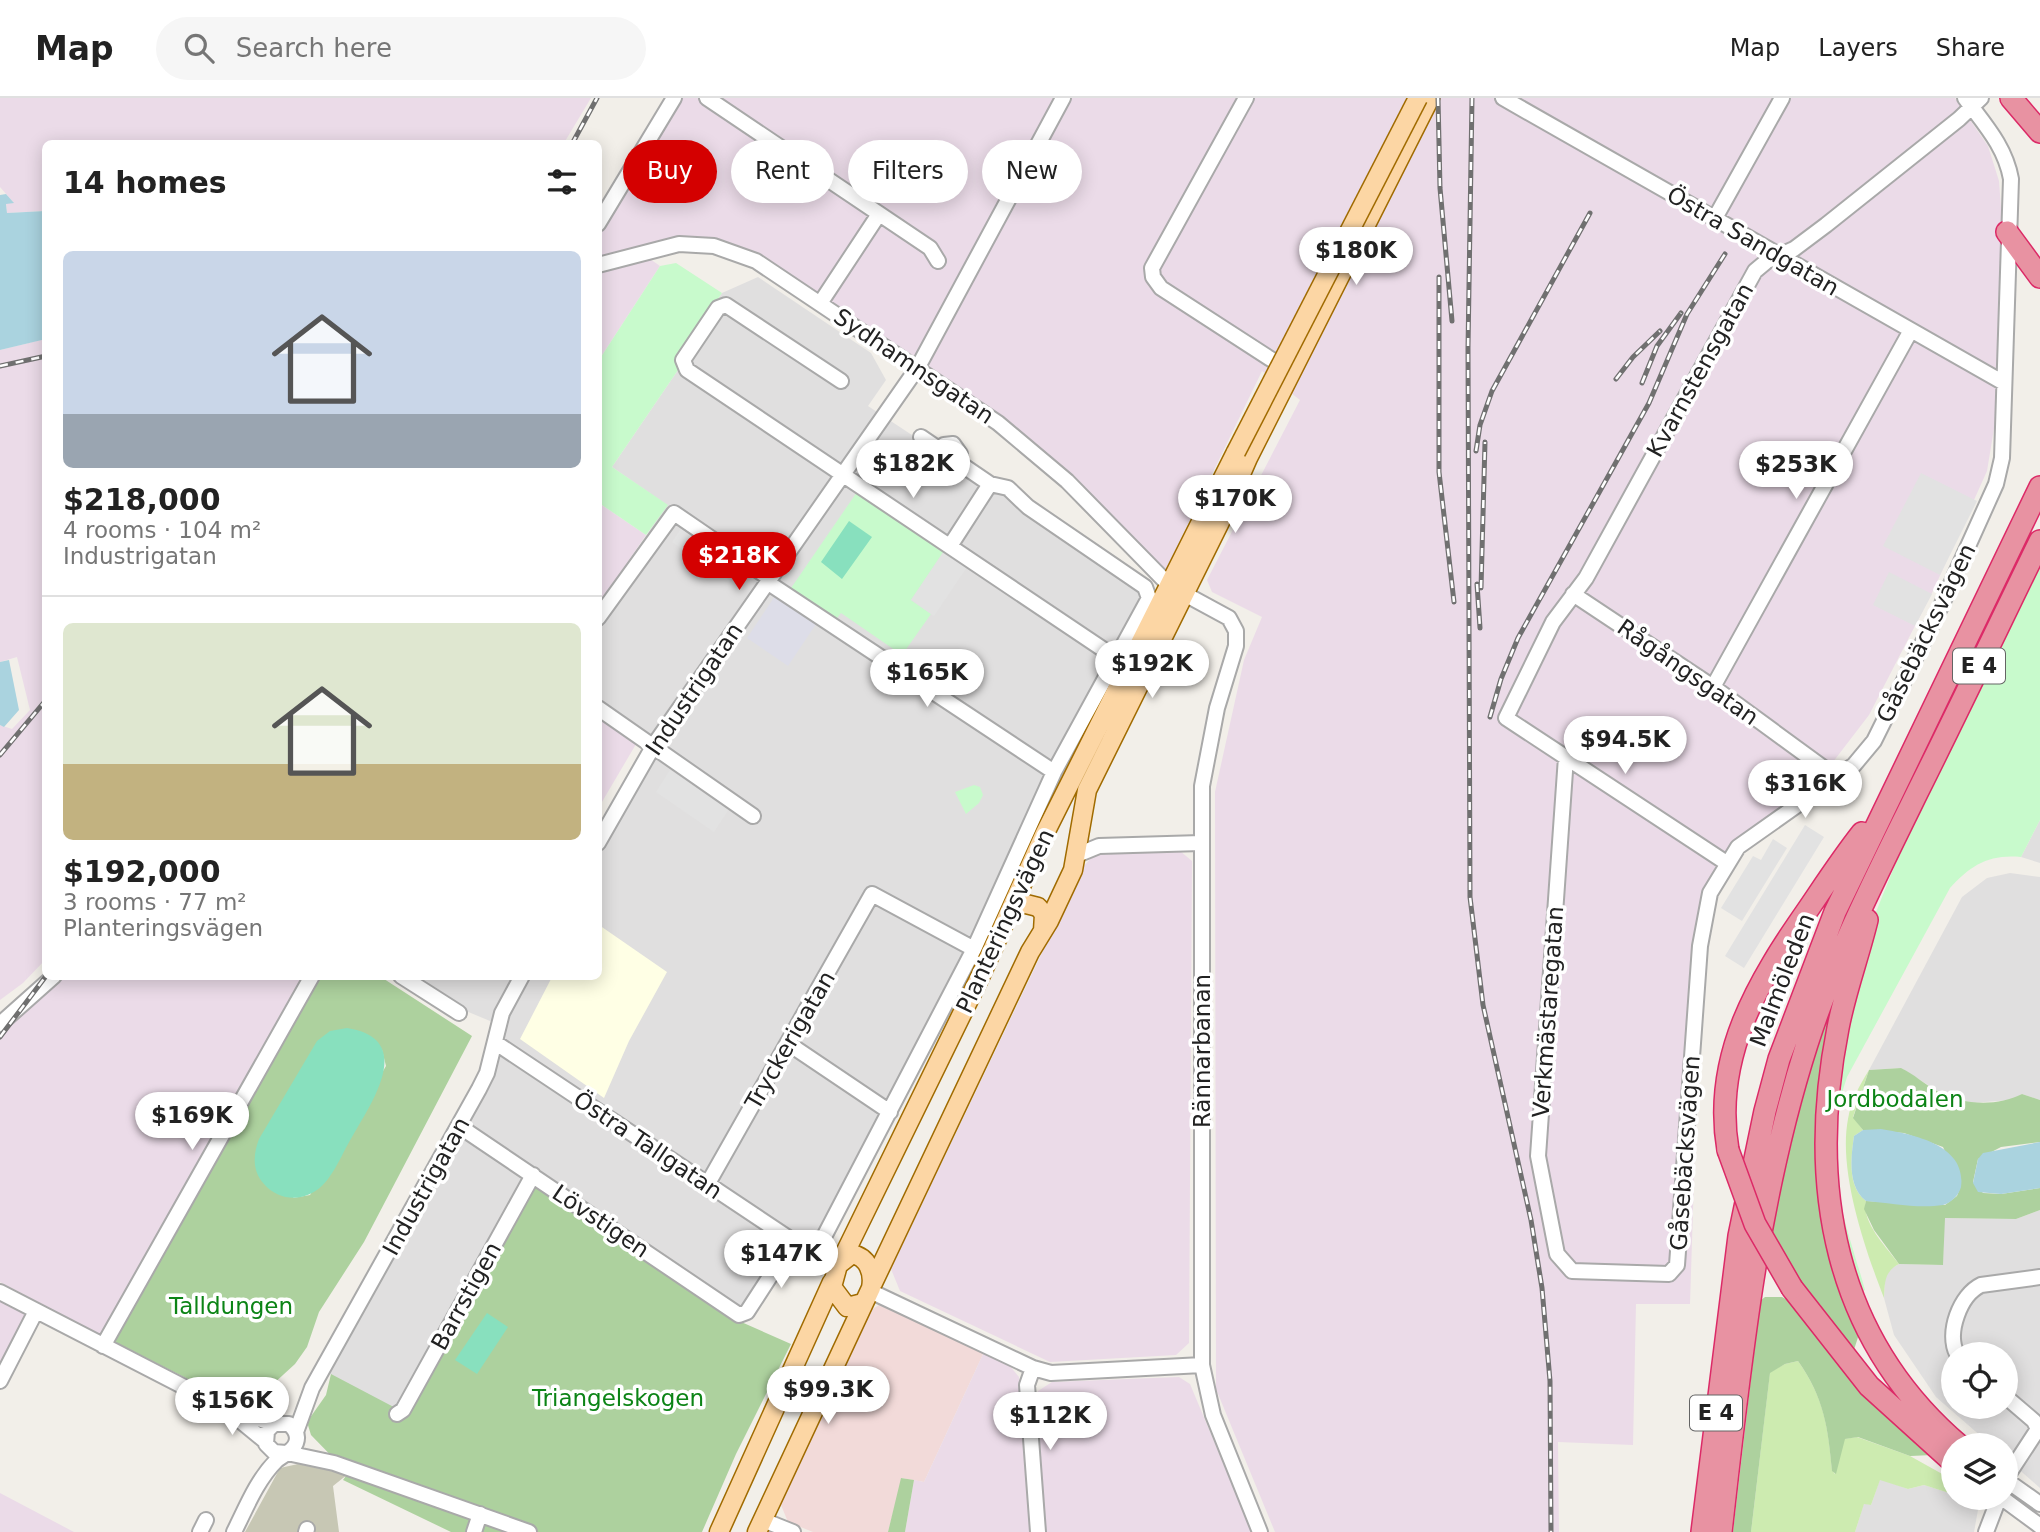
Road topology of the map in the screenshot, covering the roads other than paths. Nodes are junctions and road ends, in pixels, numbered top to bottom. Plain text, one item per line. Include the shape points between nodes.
1 (674, 98) edge
2 (707, 98) edge
3 (1063, 98) edge
4 (1246, 98) edge
5 (1418, 98) edge
6 (1425, 98) edge
7 (1430, 98) edge
8 (1503, 98) edge
9 (1782, 98) edge
10 (2011, 98) edge
11 (2028, 98) edge
12 (1973, 101) edge
13 (2040, 112) edge
14 (2040, 132) edge
15 (879, 214) junction
16 (602, 217) edge
17 (1715, 218) junction
18 (2007, 232) junction
19 (1780, 256) junction
20 (602, 261) edge
21 (938, 261) dead end
22 (2040, 277) edge
23 (821, 302) junction
24 (1910, 332) junction
25 (918, 367) junction
26 (841, 381) dead end
27 (2004, 383) junction
28 (921, 438) dead end
29 (1242, 455) junction
30 (843, 474) junction
31 (990, 484) junction
32 (2040, 487) edge
33 (2040, 541) edge
34 (950, 546) junction
35 (768, 580) junction
36 (1176, 590) junction
37 (1573, 594) junction
38 (602, 612) edge
39 (1116, 658) junction
40 (1713, 687) junction
41 (602, 711) edge
42 (654, 745) junction
43 (1566, 757) junction
44 (1054, 772) junction
45 (1836, 777) junction
46 (1887, 803) junction
47 (753, 816) dead end
48 (602, 836) edge
49 (1201, 843) junction
50 (1077, 855) junction
51 (1726, 862) junction
52 (1878, 870) junction
53 (1006, 920) junction
54 (1043, 931) junction
55 (974, 949) junction
56 (1825, 964) junction
57 (50, 980) edge
58 (310, 980) edge
59 (407, 980) edge
60 (520, 980) edge
61 (459, 1013) dead end
62 (0, 1024) edge
63 (496, 1043) junction
64 (789, 1044) junction
65 (890, 1112) junction
66 (459, 1126) junction
67 (533, 1175) junction
68 (707, 1185) junction
69 (793, 1241) junction
70 (814, 1254) junction
71 (838, 1268) junction
72 (1669, 1274) joint
73 (2040, 1278) edge
74 (0, 1292) edge
75 (869, 1292) junction
76 (36, 1311) junction
77 (1954, 1342) edge
78 (103, 1346) junction
79 (1202, 1365) junction
80 (1033, 1368) junction
81 (0, 1381) edge
82 (312, 1388) junction
83 (2018, 1407) edge
84 (225, 1408) junction
85 (397, 1415) dead end
86 (275, 1423) junction
87 (296, 1433) junction
88 (1947, 1433) edge
89 (266, 1442) junction
90 (1941, 1451) edge
91 (286, 1453) junction
92 (2018, 1460) edge
93 (334, 1462) junction
94 (257, 1486) junction
95 (2018, 1488) edge
96 (2040, 1504) edge
97 (1996, 1510) edge
98 (2018, 1510) edge
99 (480, 1514) junction
100 (760, 1526) edge
101 (2040, 1526) edge
102 (234, 1532) edge
103 (474, 1532) edge
104 (529, 1532) edge
105 (719, 1532) edge
106 (793, 1532) edge
107 (1038, 1532) edge
108 (1260, 1532) edge
109 (1702, 1532) edge
110 (1720, 1532) edge
111 (1986, 1532) edge

1 - 16 street
2 - 15 street
3 - 25 street, Industrigatan
4 - 6 street via 1152,268 1158,285 1276,362 1286,360 1300,347
5 - 29 main road, bridge
7 - 29 main road
8 - 17 street, Östra Sandgatan
9 - 17 street
10 - 14 highway
11 - 13 highway
12 - 18 street, Gåsebäcksvägen via 2007,159 2011,179
12 - 19 street, Kvarnstensgatan via 1826,225
15 - 21 street via 930,248
15 - 23 street
17 - 19 street, Östra Sandgatan
18 - 22 highway
18 - 27 street, Gåsebäcksvägen
19 - 24 street, Östra Sandgatan
19 - 37 street, Kvarnstensgatan via 1755,271
20 - 23 street, Sydhamnsgatan via 667,245 715,246 756,261
23 - 25 street, Sydhamnsgatan
24 - 27 street, Östra Sandgatan
24 - 40 street
25 - 30 street, Industrigatan
25 - 36 street, Sydhamnsgatan via 1029,447
26 - 30 street via 726,305 718,308 683,363
27 - 45 street, Gåsebäcksvägen via 2002,458 1996,484 1883,725 1862,757
28 - 31 street
29 - 36 main road
30 - 34 street
30 - 35 street, Industrigatan
31 - 34 street
31 - 39 street, Planteringsvägen via 1008,488 1028,507 1145,587 1149,594
32 - 46 highway, Malmöleden / E 4
33 - 52 highway, Malmöleden / E 4
34 - 39 street
35 - 38 street via 674,513
35 - 42 street, Industrigatan
35 - 44 street
36 - 49 street, Rännarbanan via 1229,618 1236,631 1205,764
36 - 50 main road, Planteringsvägen via 1087,790
36 - 53 main road, Planteringsvägen via 1045,833
37 - 40 street, Rågångsgatan
37 - 43 street, Kvarnstensgatan via 1553,622 1506,718
39 - 44 street, Planteringsvägen
40 - 45 street, Rågångsgatan
41 - 42 street
42 - 47 street
42 - 48 street, Industrigatan
43 - 51 street
43 - 72 street, Verkmästaregatan via 1538,1156 1557,1254 1572,1271
44 - 55 street, Planteringsvägen
45 - 51 street, Gåsebäcksvägen via 1738,847
46 - 56 highway, Malmöleden / E 4
46 - 90 highway, bridge via 1790,935 1749,1004 1729,1057 1724,1123 1728,1150 1751,1217 1792,1288 1869,1386
49 - 50 street, Planteringsvägen via 1099,846
49 - 79 street, Rännarbanan
50 - 54 main road, Planteringsvägen
51 - 72 street, Gåsebäcksvägen via 1710,893 1700,946 1677,1265
52 - 56 highway, Malmöleden / E 4
52 - 88 highway via 1838,1029 1824,1126 1825,1175 1834,1237 1864,1322 1917,1403
53 - 54 main road via 1025,903 1044,914
53 - 71 main road, Planteringsvägen
54 - 75 main road, Planteringsvägen
55 - 64 street, Tryckerigatan via 872,894
55 - 65 street, Planteringsvägen
56 - 109 highway, Malmöleden / E 4 via 1779,1059 1751,1174 1728,1306
56 - 110 highway, Malmöleden / E 4 via 1765,1206
57 - 62 street
58 - 78 street
59 - 61 street
60 - 63 street, Industrigatan via 502,1013
63 - 66 street, Industrigatan via 487,1073
63 - 68 street, Östra Tallgatan
64 - 65 street
64 - 68 street, Tryckerigatan
65 - 70 street, Planteringsvägen
66 - 67 street, Lövstigen
66 - 82 street, Industrigatan
67 - 69 street, Lövstigen via 743,1315
67 - 85 street, Barrstigen
68 - 69 street, Östra Tallgatan
69 - 70 street, Östra Tallgatan
70 - 71 street, Östra Tallgatan
71 - 75 main road via 852,1254 859,1255 868,1264
71 - 75 main road via 834,1292 847,1307
71 - 105 main road, Planteringsvägen
73 - 77 street via 1972,1289 1959,1308
74 - 76 street
75 - 80 street
75 - 100 main road, Planteringsvägen
76 - 78 street
76 - 81 street
78 - 84 street
79 - 80 street via 1051,1373
79 - 108 street, Rännarbanan via 1213,1415
80 - 107 street via 1027,1385
82 - 86 street, Industrigatan
82 - 87 street, Industrigatan
83 - 92 street via 2038,1429
84 - 86 street
84 - 89 street
86 - 87 street via 289,1424
86 - 89 street via 267,1431
87 - 91 street via 295,1446
87 - 93 street
89 - 91 street via 274,1452
89 - 94 street
91 - 93 street
91 - 94 street
93 - 99 street
94 - 102 street
95 - 96 street
97 - 111 street
98 - 101 street
99 - 103 street
99 - 104 street
100 - 106 street

